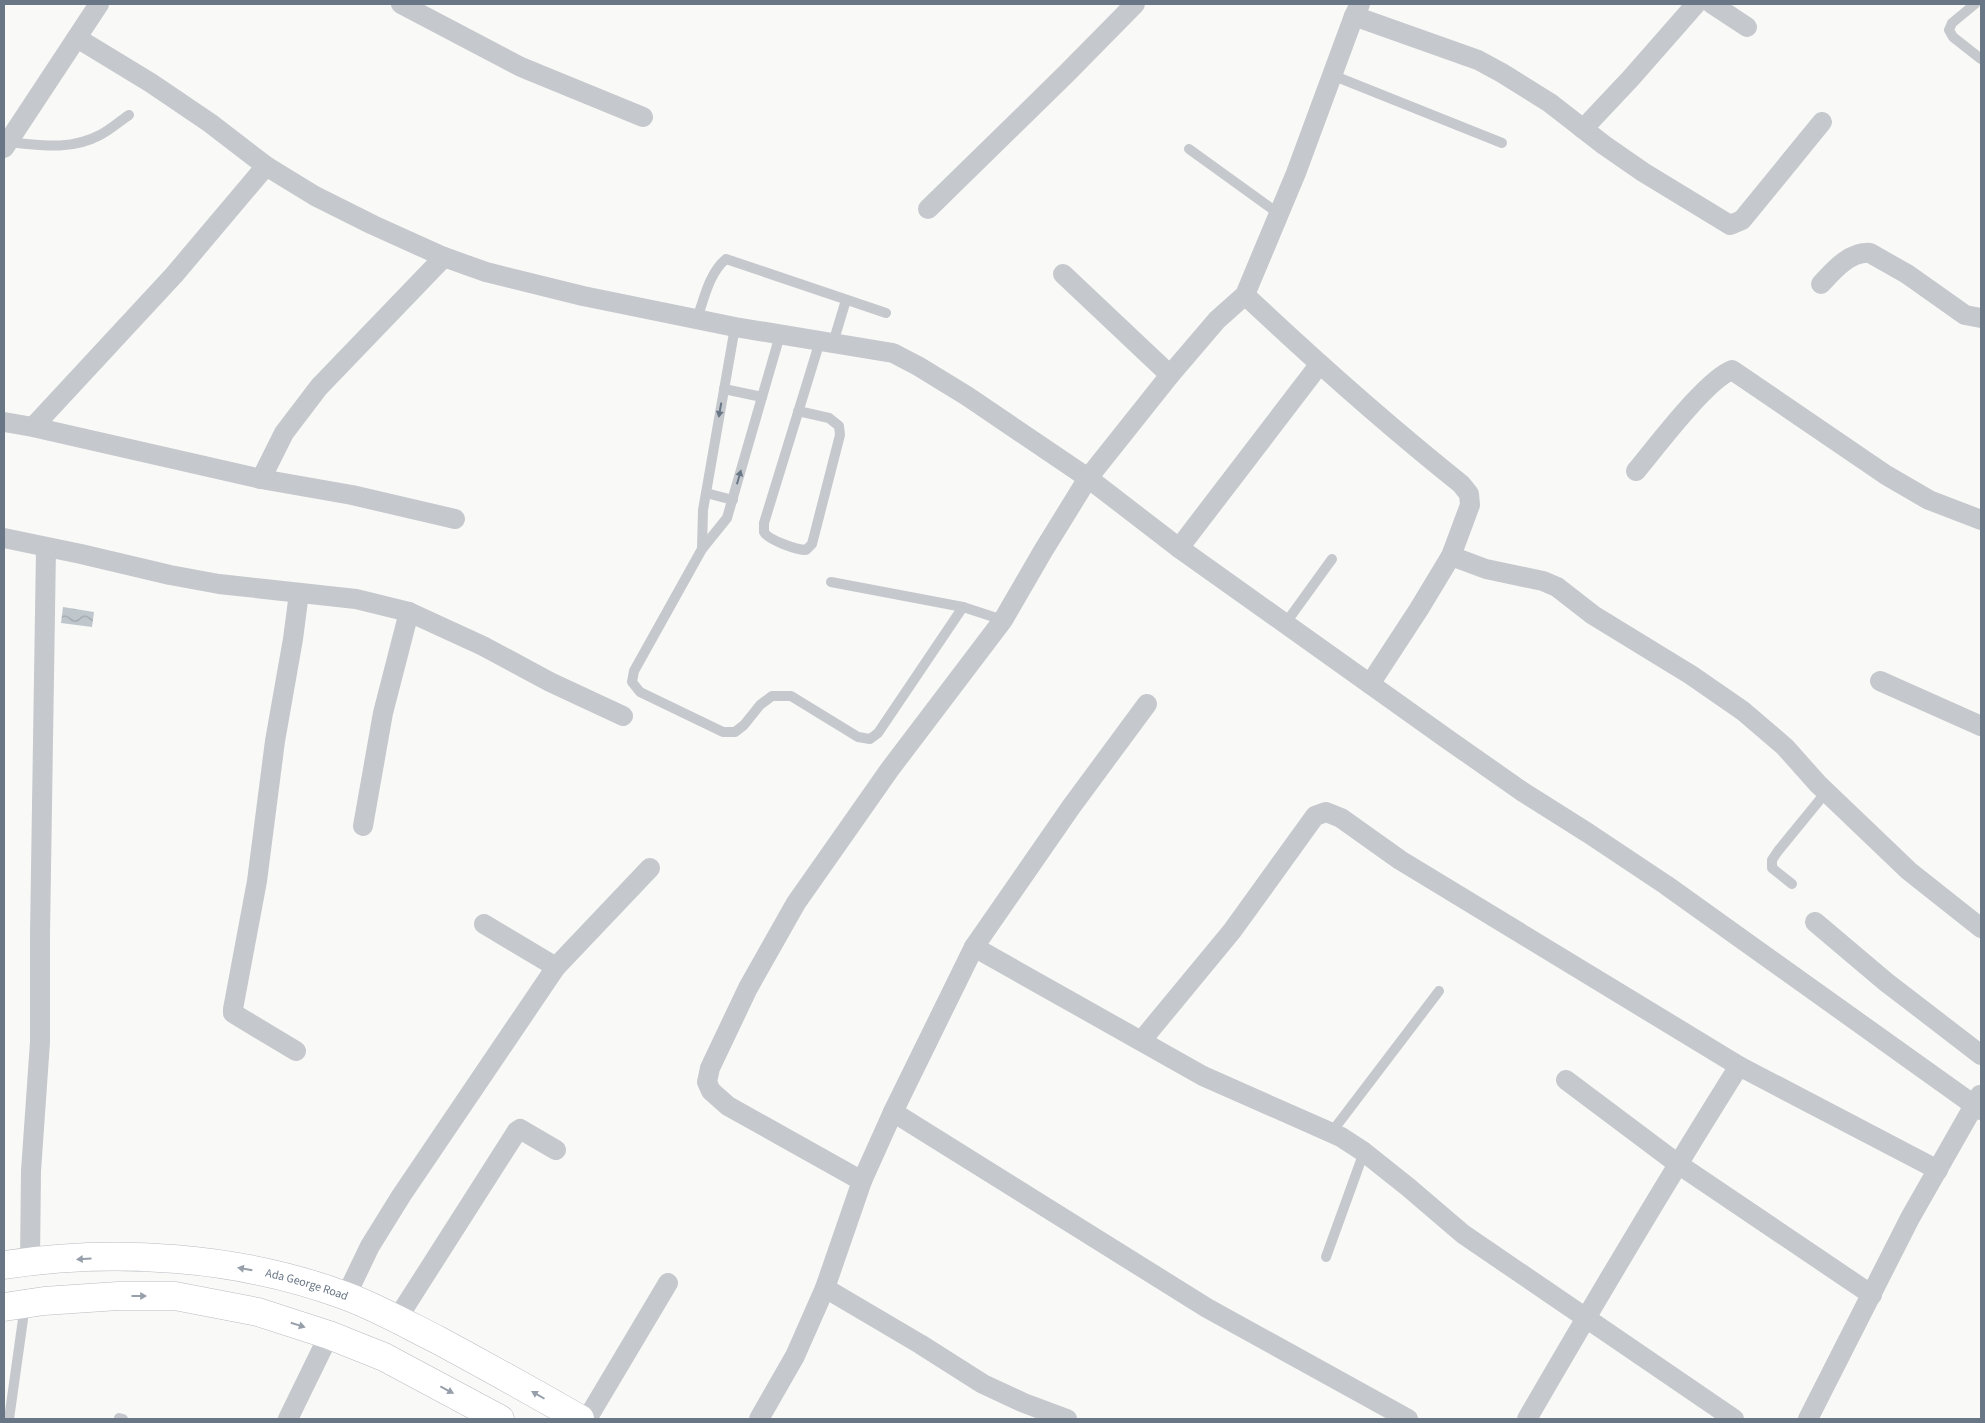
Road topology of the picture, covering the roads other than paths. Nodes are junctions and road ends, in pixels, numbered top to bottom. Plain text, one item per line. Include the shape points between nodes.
1 (99, 4) edge
2 (401, 4) edge
3 (1135, 4) edge
4 (1696, 4) edge
5 (1712, 4) edge
6 (1976, 4) edge
7 (1357, 10) edge
8 (1747, 27) dead end
9 (77, 38) junction
10 (1981, 59) edge
11 (1332, 75) junction
12 (129, 115) dead end
13 (643, 117) dead end
14 (1822, 122) dead end
15 (1583, 129) junction
16 (1502, 143) dead end
17 (6, 145) edge
18 (1189, 149) dead end
19 (266, 166) junction
20 (928, 209) dead end
21 (1278, 214) junction
22 (444, 257) junction
23 (1063, 274) dead end
24 (1821, 284) dead end
25 (1245, 295) junction
26 (846, 300) junction
27 (886, 313) dead end
28 (1981, 318) edge
29 (697, 319) junction
30 (734, 327) junction
31 (780, 334) junction
32 (827, 342) junction
33 (1319, 365) junction
34 (1170, 375) junction
35 (724, 389) junction
36 (762, 397) junction
37 (798, 411) junction
38 (4, 422) edge
39 (33, 427) junction
40 (1636, 471) dead end
41 (1088, 478) junction
42 (261, 479) junction
43 (706, 493) junction
44 (733, 500) junction
45 (455, 520) dead end
46 (1981, 520) edge
47 (4, 538) edge
48 (46, 548) junction
49 (1180, 548) junction
50 (702, 550) junction
51 (1451, 556) junction
52 (1332, 559) dead end
53 (831, 582) dead end
54 (298, 593) junction
55 (964, 607) junction
56 (408, 612) junction
57 (1004, 620) junction
58 (1285, 624) junction
59 (1880, 682) dead end
60 (1370, 684) junction
61 (1147, 704) dead end
62 (623, 716) dead end
63 (1981, 726) edge
64 (1827, 791) junction
65 (363, 826) dead end
66 (650, 868) dead end
67 (1792, 884) dead end
68 (1815, 922) dead end
69 (484, 924) dead end
70 (1981, 928) edge
71 (974, 947) junction
72 (556, 967) junction
73 (1439, 991) dead end
74 (1142, 1040) junction
75 (296, 1051) dead end
76 (1981, 1055) edge
77 (1739, 1066) junction
78 (1566, 1080) dead end
79 (1979, 1103) edge
80 (893, 1112) junction
81 (1331, 1133) junction
82 (556, 1150) dead end
83 (1364, 1152) junction
84 (1678, 1164) junction
85 (1938, 1170) junction
86 (862, 1181) junction
87 (1326, 1257) dead end
88 (17, 1263) edge
89 (668, 1283) dead end
90 (825, 1288) junction
91 (1872, 1295) junction
92 (346, 1296) junction
93 (15, 1306) edge
94 (1585, 1318) junction
95 (397, 1319) junction
96 (329, 1335) junction
97 (9, 1419) edge
98 (288, 1419) edge
99 (500, 1419) edge
100 (580, 1419) edge
101 (587, 1419) edge
102 (759, 1419) edge
103 (1067, 1419) edge
104 (1408, 1419) edge
105 (1527, 1419) edge
106 (1734, 1419) edge
107 (1808, 1419) edge

1 - 9 street
2 - 13 street via 522,67
3 - 20 street
4 - 15 street
5 - 8 street
6 - 10 lane via 1952,22 1949,30 1953,37
7 - 11 street
7 - 15 street via 1478,60 1550,103
9 - 17 street
9 - 19 street via 151,83
11 - 16 lane
11 - 21 street
12 - 17 lane via 100,135 74,145
14 - 15 street via 1742,220 1730,225 1643,172
18 - 21 lane
19 - 22 street via 373,225
19 - 39 street via 174,275
21 - 25 street
22 - 29 street via 486,272
22 - 42 street via 319,387 284,433
23 - 34 street
24 - 28 street via 1840,263 1863,252 1870,253 1965,314
25 - 33 street
25 - 34 street via 1217,320
26 - 27 lane
26 - 29 lane via 726,260 712,276
26 - 32 lane
29 - 30 street
30 - 31 street
30 - 35 lane
31 - 32 street
31 - 36 lane
32 - 37 lane
32 - 41 street via 893,352
33 - 49 street
33 - 51 street via 1469,494 1470,505
34 - 41 street
35 - 36 lane
35 -> 43 lane
44 -> 36 lane
37 - 37 lane via 829,418 839,426 840,435 812,544 806,550 768,538 764,531
38 - 39 street
39 - 42 street
40 - 46 street via 1706,389 1719,376 1732,370 1886,475 1929,500
41 - 49 street
41 - 57 street
42 - 45 street via 352,495
43 - 44 lane
43 - 50 lane
44 - 50 lane via 727,518
47 - 48 street
48 - 54 street via 170,576
48 - 88 street via 40,1042 31,1171
49 - 58 street
50 - 55 lane via 634,671 632,682 640,692 723,732 735,732 772,696 791,696 858,737 870,739 878,733
51 - 60 street
51 - 64 street via 1486,569 1557,587 1593,615 1743,711 1785,747
52 - 58 lane
53 - 55 lane
54 - 56 street via 356,599
54 - 75 street via 257,880 233,1009 233,1013
55 - 57 lane
56 - 62 street
56 - 65 street via 383,713
57 - 86 street via 890,769 796,903 748,988 710,1068 707,1082 711,1091 728,1106
58 - 60 street
59 - 63 street
60 - 79 street
61 - 71 street
64 - 67 lane via 1772,860 1772,868
64 - 70 street via 1909,871
66 - 72 street
68 - 76 street
69 - 72 street
71 - 74 street
71 - 80 street
72 - 92 street via 400,1196 370,1246
73 - 81 lane
74 - 77 street via 1232,931 1315,816 1326,812 1341,818 1400,860
74 - 81 street via 1203,1076
77 - 84 street
77 - 85 street
78 - 84 street
79 - 85 street
80 - 86 street
80 - 104 street via 1207,1308
81 - 83 street
82 - 95 street via 520,1129 516,1131
83 - 87 lane
83 - 94 street via 1463,1234
84 - 91 street
84 - 94 street
85 - 91 street
86 - 90 street
92 -> 88 main road, Ada George Road via 274,1275 198,1261 115,1257
89 - 101 street
90 - 102 street via 794,1356
90 - 103 street via 983,1384
91 - 107 street
92 - 95 main road, Ada George Road
93 -> 96 main road via 118,1296 175,1296 258,1312
93 - 97 lane
94 - 105 street
94 - 106 street
100 -> 95 main road, Ada George Road
96 - 98 street
96 -> 99 main road via 384,1357

